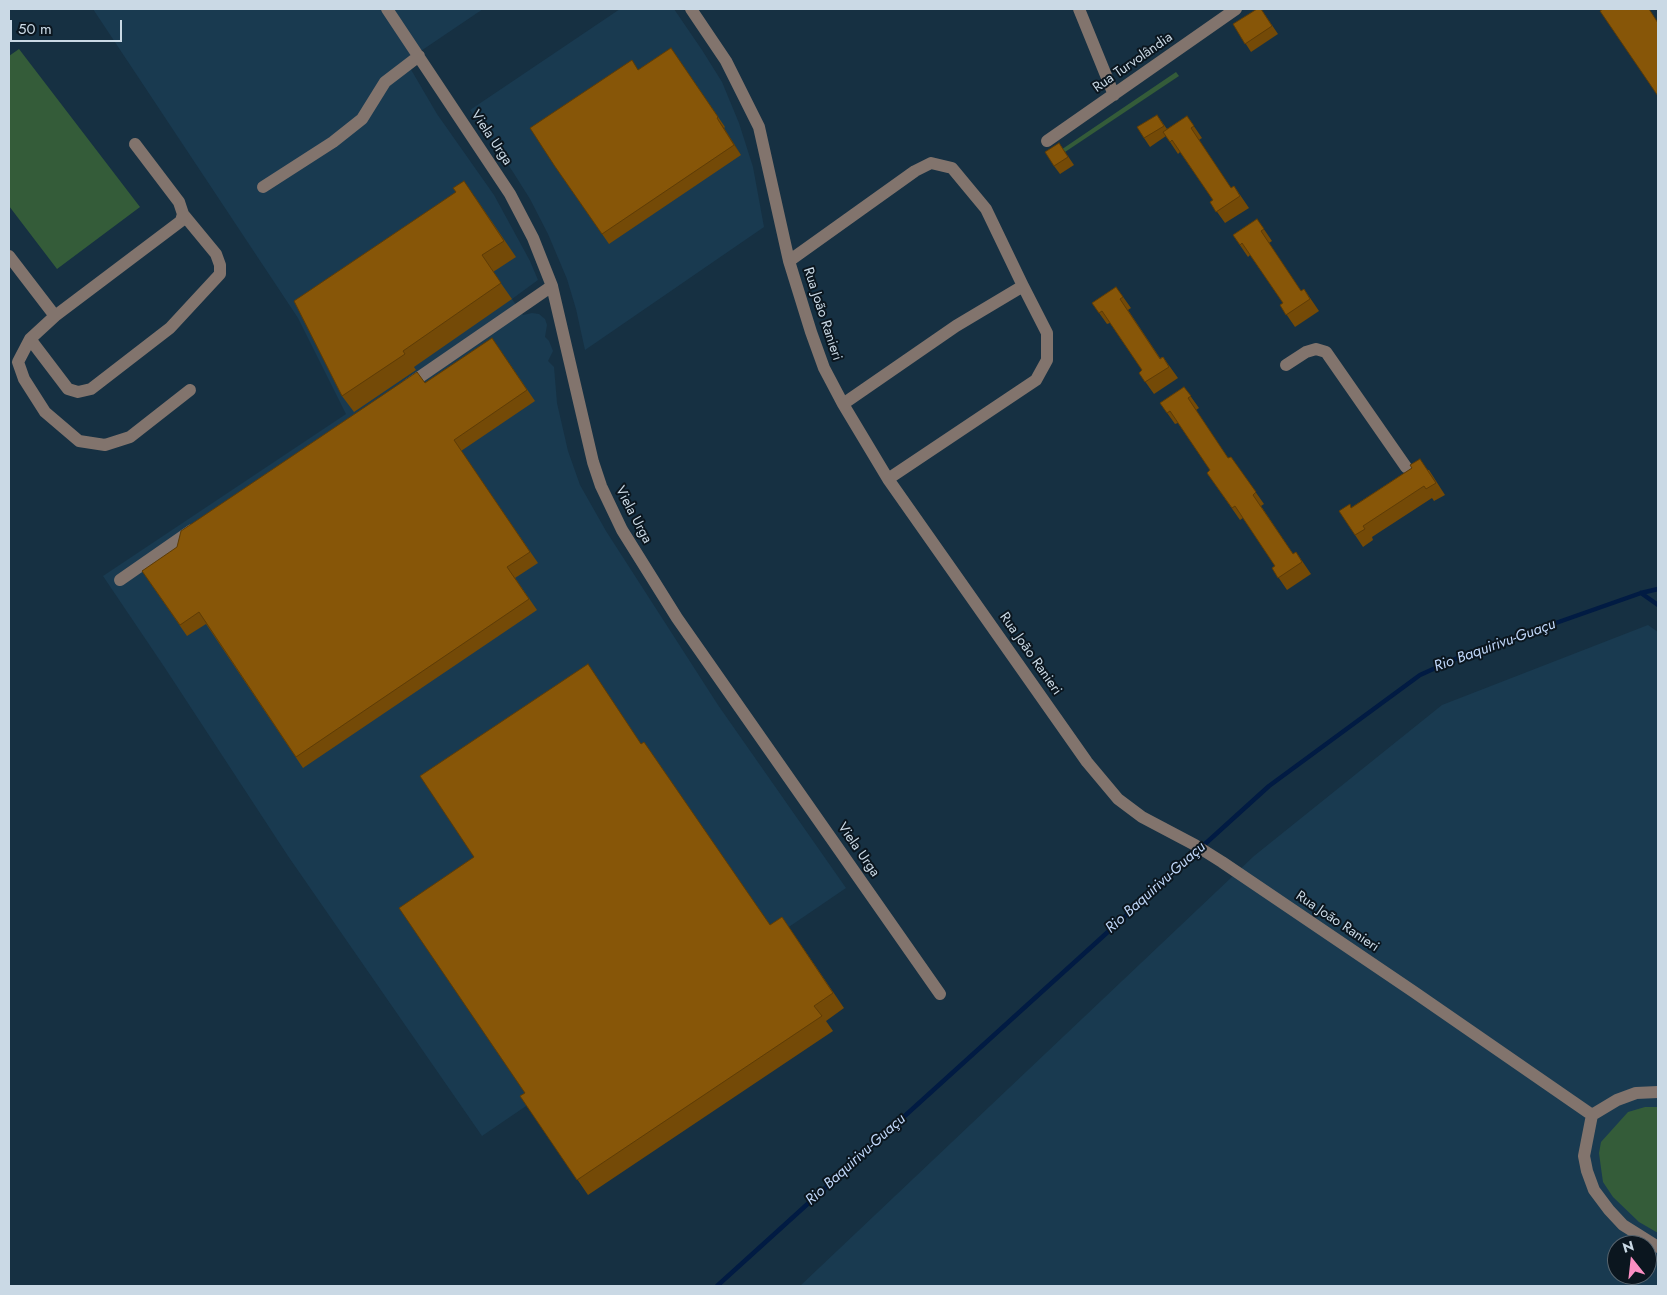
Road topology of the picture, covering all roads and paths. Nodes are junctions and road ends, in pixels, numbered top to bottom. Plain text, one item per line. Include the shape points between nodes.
1 (387, 9) edge
2 (691, 9) edge
3 (1079, 9) edge
4 (1236, 9) edge
5 (419, 56) junction
6 (1114, 95) junction
7 (1047, 141) dead end
8 (135, 144) dead end
9 (263, 187) dead end
10 (183, 214) junction
11 (9, 256) edge
12 (790, 261) junction
13 (552, 286) junction
14 (1023, 286) junction
15 (55, 316) junction
16 (30, 339) junction
17 (1286, 365) dead end
18 (190, 390) dead end
19 (400, 390) edge
20 (843, 404) junction
21 (1406, 467) dead end
22 (888, 479) junction
23 (203, 522) edge
24 (120, 580) dead end
25 (940, 994) dead end
26 (1658, 1092) edge
27 (1592, 1116) junction
28 (1658, 1246) edge

1 - 5 street, Viela Urga
2 - 12 street, Rua João Ranieri via 726,61 759,127
3 - 6 street
4 - 6 street, Rua Turvolândia
5 - 9 street via 385,82 362,118 333,142
5 - 13 street, Viela Urga via 510,194 533,238
6 - 7 street, Rua Turvolândia
8 - 10 street via 179,202
10 - 15 street via 180,221
10 - 16 street via 216,254 220,274 170,328 91,389 78,392 68,389
11 - 15 street
12 - 14 street via 931,163 952,168 986,209
12 - 20 street, Rua João Ranieri via 824,368
13 - 19 street
13 - 25 street, Viela Urga via 593,462 622,530 677,618
14 - 20 street via 956,326
14 - 22 street via 1047,334 1047,360 1036,380
15 - 16 street
16 - 18 street via 18,362 24,379 45,412 79,441 105,445 130,438
17 - 21 street via 1306,352 1316,349 1326,352
20 - 22 street, Rua João Ranieri
22 - 27 street, Rua João Ranieri via 1087,762 1118,799 1142,817 1222,862
23 - 24 street
26 - 27 street via 1636,1093 1617,1100
27 - 28 street via 1584,1156 1594,1190 1623,1224

